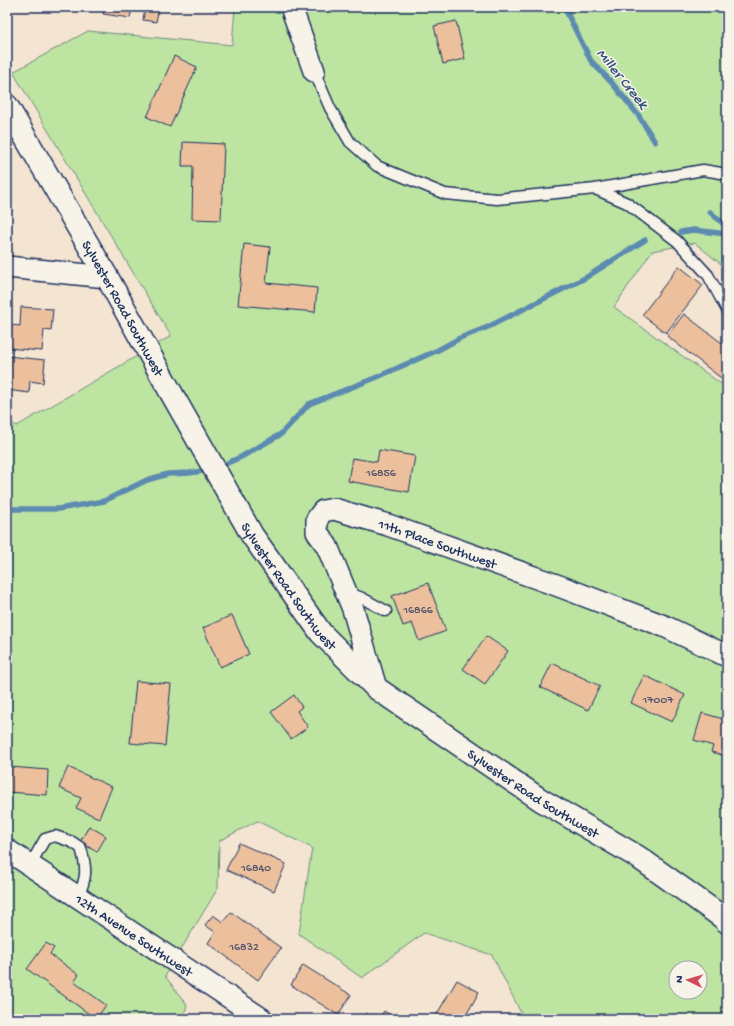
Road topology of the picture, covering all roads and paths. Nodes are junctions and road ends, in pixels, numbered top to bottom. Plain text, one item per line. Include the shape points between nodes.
1 (290, 7) edge
2 (314, 71) joint
3 (7, 106) edge
4 (14, 131) edge
5 (727, 174) edge
6 (595, 189) junction
7 (7, 267) edge
8 (107, 277) junction
9 (727, 310) edge
10 (345, 591) junction
11 (386, 611) dead end
12 (727, 656) edge
13 (376, 688) junction
14 (7, 850) edge
15 (30, 865) junction
16 (78, 897) junction
17 (725, 918) edge
18 (262, 1019) edge

1 - 2 street
2 - 6 lane via 330,108 350,142 377,166 403,178 445,194 497,199
3 - 4 street, Sylvester Road Southwest
4 - 8 street, Sylvester Road Southwest
5 - 6 lane via 703,170
6 - 9 lane via 628,202 676,241 708,275
7 - 8 street
8 - 13 street, Sylvester Road Southwest via 252,535 321,633
10 - 11 lane
10 - 12 street, 11th Place Southwest via 327,546 317,532 317,519 323,511 334,509 388,525 559,586 664,626
10 - 13 street, 11th Place Southwest via 353,609
13 - 17 street, Sylvester Road Southwest via 541,800 638,857
14 - 15 street, 12th Avenue Southwest
15 - 16 street, 12th Avenue Southwest
15 - 16 lane via 45,839 55,836 81,848 86,865 84,883
16 - 18 street, 12th Avenue Southwest

